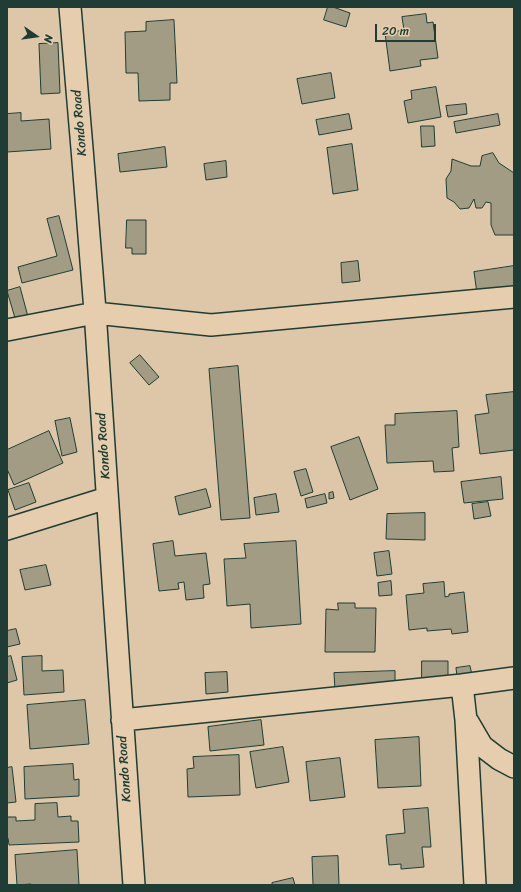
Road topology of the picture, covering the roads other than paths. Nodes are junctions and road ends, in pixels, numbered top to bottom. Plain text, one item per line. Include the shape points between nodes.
1 (70, 7) edge
2 (514, 297) edge
3 (95, 313) junction
4 (7, 330) edge
5 (107, 498) junction
6 (7, 529) edge
7 (514, 678) edge
8 (462, 685) junction
9 (122, 720) junction
10 (466, 720) junction
11 (514, 767) edge
12 (134, 885) edge
13 (475, 885) edge

1 - 3 street, Kondo Road
2 - 3 street via 211,325
3 - 4 street
3 - 5 street, Kondo Road
5 - 6 street
5 - 9 street, Kondo Road
7 - 8 street
8 - 9 street
8 - 10 street
9 - 12 street, Kondo Road
10 - 11 street via 482,746
10 - 13 street

